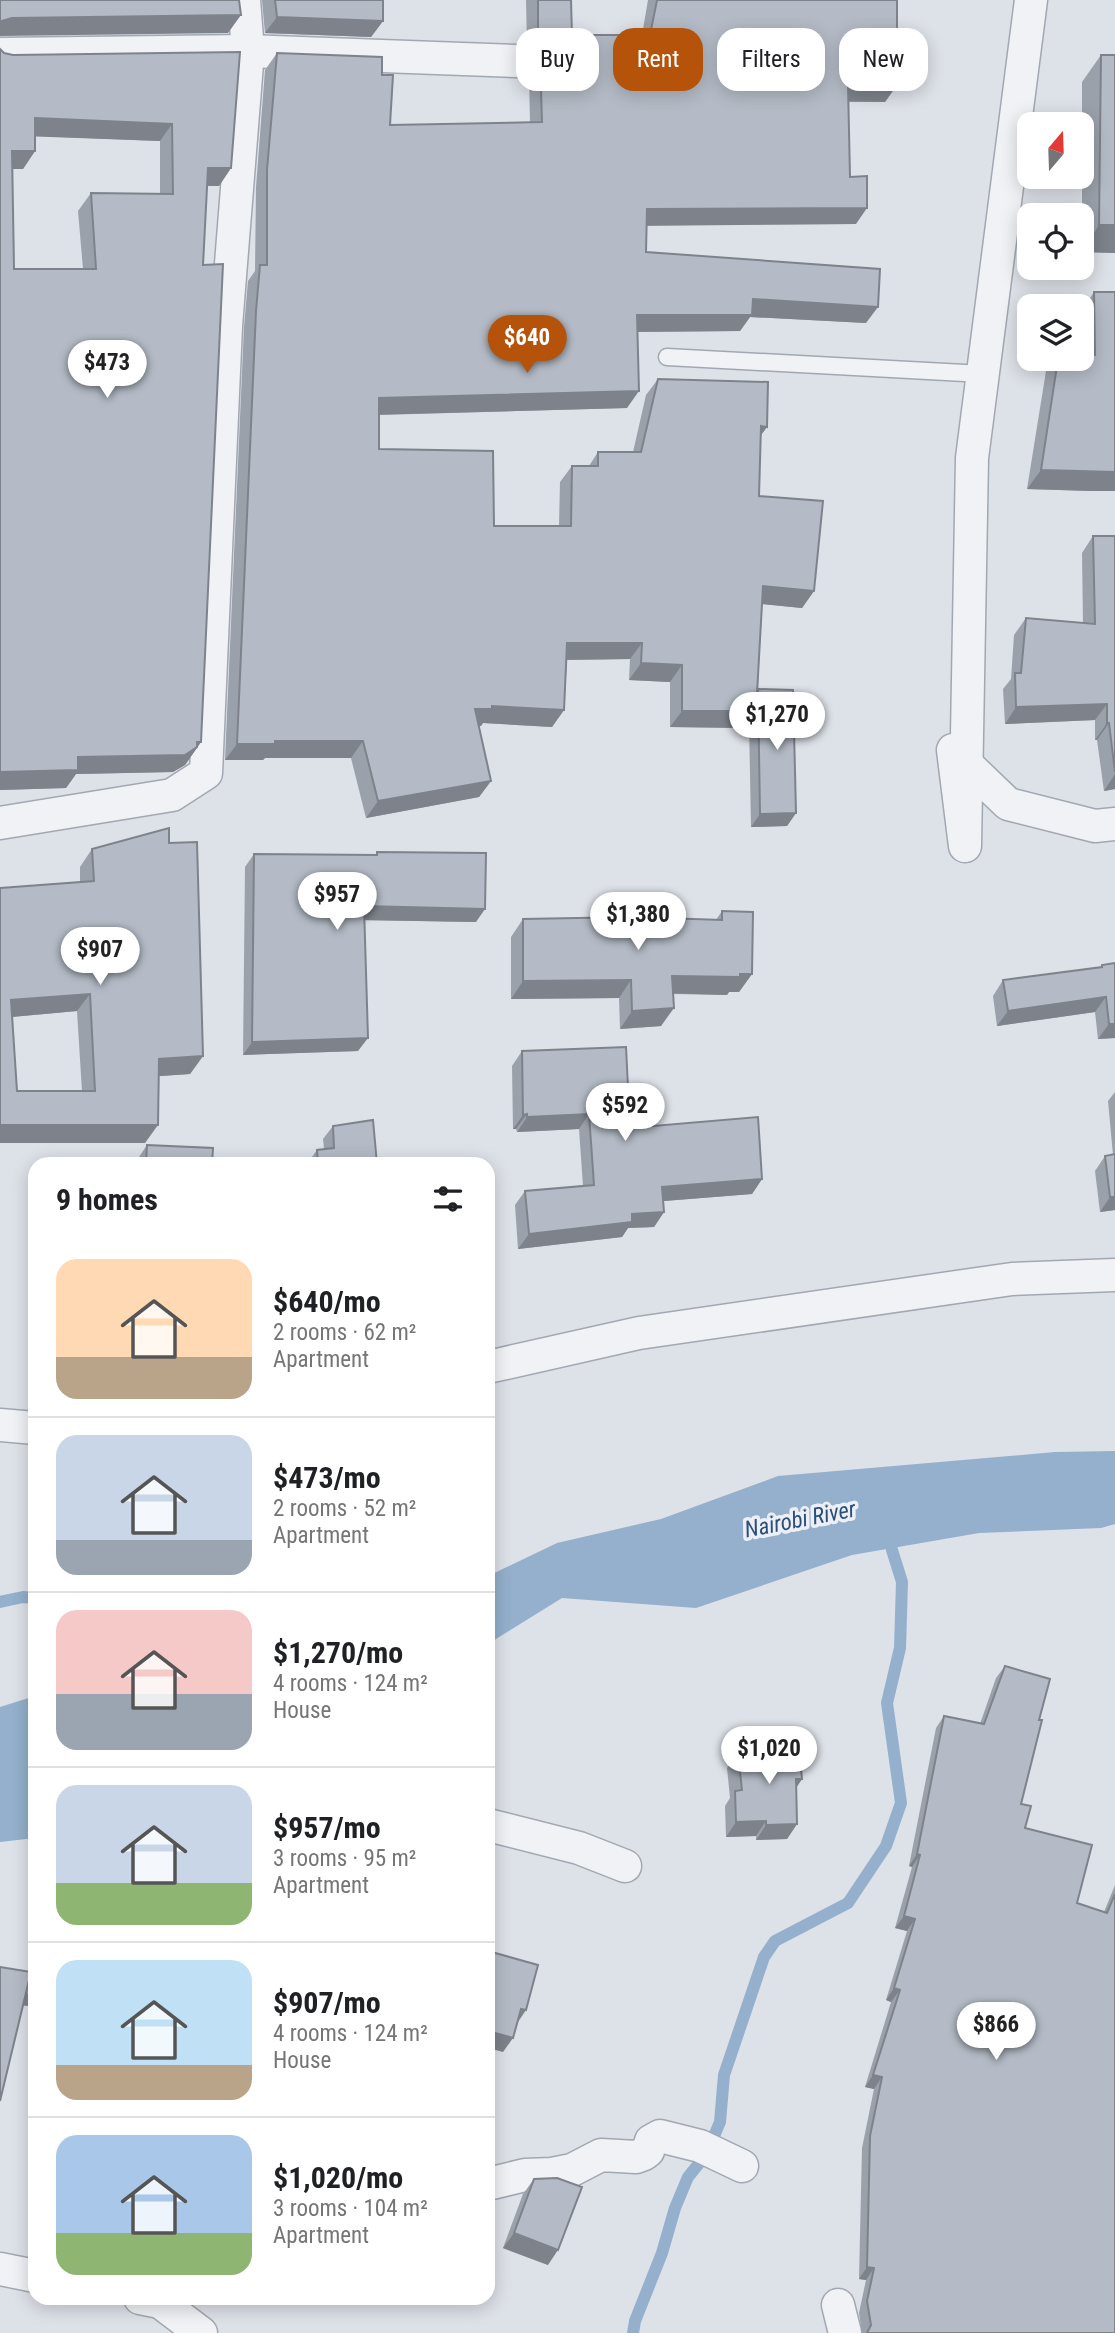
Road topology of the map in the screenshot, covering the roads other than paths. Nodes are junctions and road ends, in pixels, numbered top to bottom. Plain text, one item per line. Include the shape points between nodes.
1 (244, 0) edge
2 (1031, 0) edge
3 (248, 51) junction
4 (0, 54) edge
5 (516, 61) dead end
6 (667, 357) dead end
7 (983, 374) junction
8 (0, 823) edge
9 (1115, 824) edge
10 (1115, 1275) edge
11 (495, 1365) edge
12 (0, 1425) edge
13 (28, 1427) edge
14 (495, 1827) edge
15 (625, 1866) dead end
16 (742, 2165) dead end
17 (495, 2182) edge
18 (0, 2269) edge
19 (28, 2275) edge
20 (164, 2305) edge
21 (201, 2333) edge

1 - 3 street
2 - 7 street
3 - 4 street
3 - 5 street
3 - 8 street via 226,326 206,773 172,795
6 - 7 lane
7 - 9 street via 972,458 967,749 966,763 966,777 965,818 965,846 953,750 962,759 971,768 980,777 1008,804 1095,826
10 - 11 street via 1012,1279 639,1333
12 - 13 street
14 - 15 street via 579,1848
16 - 17 street via 660,2136 636,2157 601,2155 572,2170
18 - 19 street
20 - 21 street

